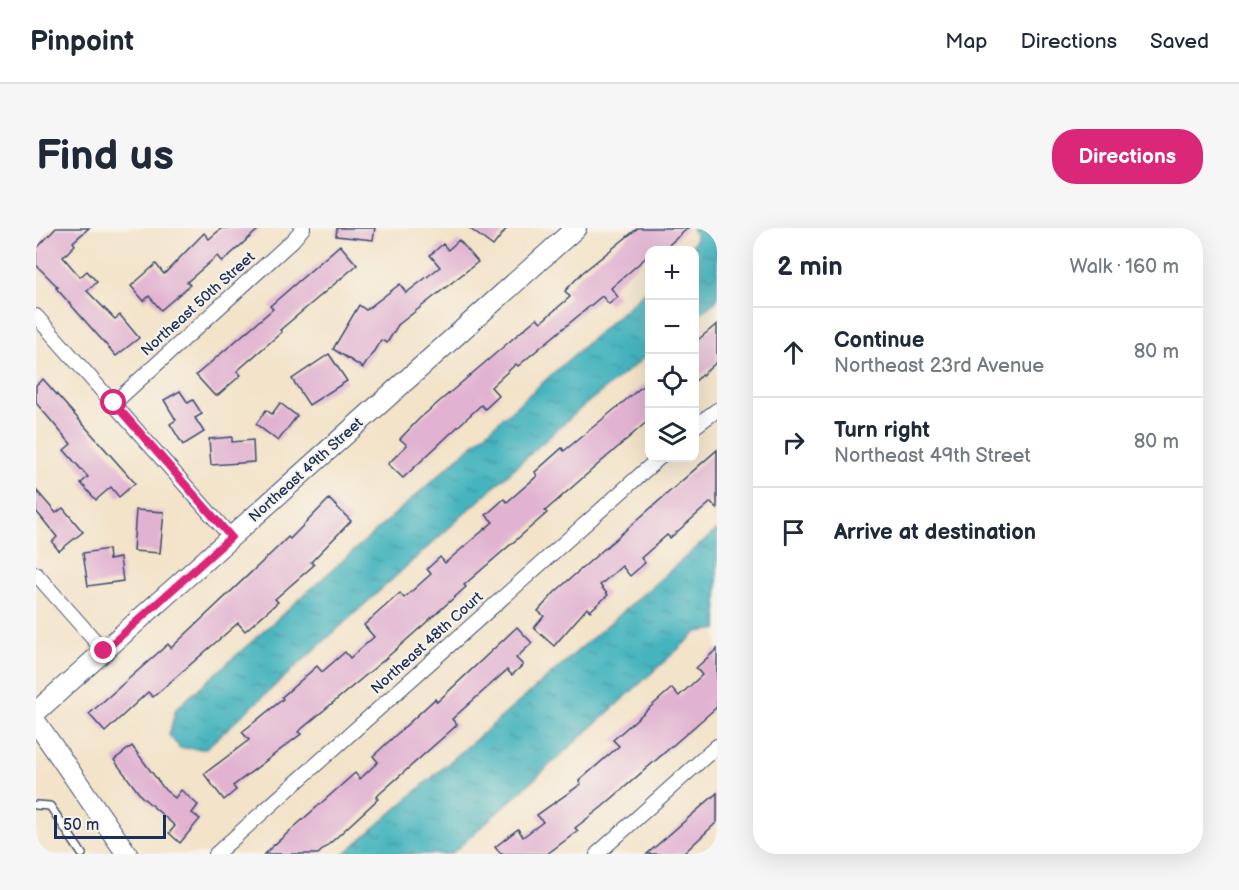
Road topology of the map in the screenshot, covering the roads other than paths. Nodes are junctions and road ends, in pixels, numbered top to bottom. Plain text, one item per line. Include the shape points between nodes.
1 (303, 228) edge
2 (576, 228) edge
3 (36, 316) edge
4 (114, 403) junction
5 (717, 410) edge
6 (699, 424) edge
7 (655, 462) edge
8 (231, 537) junction
9 (36, 574) edge
10 (104, 651) junction
11 (36, 712) edge
12 (36, 722) edge
13 (717, 746) edge
14 (36, 805) edge
15 (82, 854) edge
16 (126, 854) edge
17 (216, 854) edge
18 (597, 854) edge

1 - 4 street, Northeast 50th Street
2 - 8 street, Northeast 49th Street
3 - 4 street
4 - 8 street
5 - 6 street
7 - 17 street, Northeast 48th Court
8 - 10 street, Northeast 49th Street
9 - 10 street
10 - 11 street, Northeast 49th Street
12 - 16 street
13 - 18 street
14 - 15 lane via 50,806

